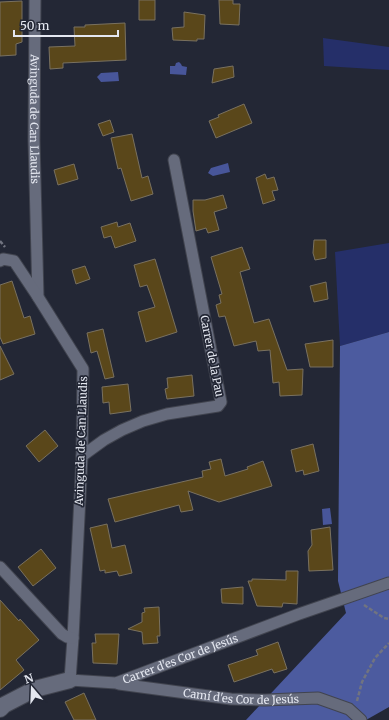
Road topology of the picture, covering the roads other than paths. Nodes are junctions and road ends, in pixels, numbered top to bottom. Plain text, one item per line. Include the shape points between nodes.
1 (35, 0) edge
2 (174, 160) dead end
3 (0, 260) edge
4 (38, 297) junction
5 (82, 456) junction
6 (0, 567) edge
7 (389, 583) edge
8 (73, 638) junction
9 (70, 680) junction
10 (116, 683) junction
11 (1, 705) edge
12 (357, 717) edge

1 - 4 street, Avinguda de Can Llaudis via 34,140
2 - 5 street, Carrer de la Pau via 221,402 218,406 167,414 143,421 104,440
3 - 4 street via 14,261
4 - 5 street, Avinguda de Can Llaudis via 83,369
5 - 8 street, Avinguda de Can Llaudis
6 - 8 street via 62,634
7 - 10 street, Carrer d'es Cor de Jesús
8 - 9 street, Avinguda de Can Llaudis
9 - 10 street, Carrer d'es Cor de Jesús
9 - 11 street, Carrer d'es Cor de Jesús via 35,689
10 - 12 street, Camí d'es Cor de Jesús via 231,699 318,698 349,709

